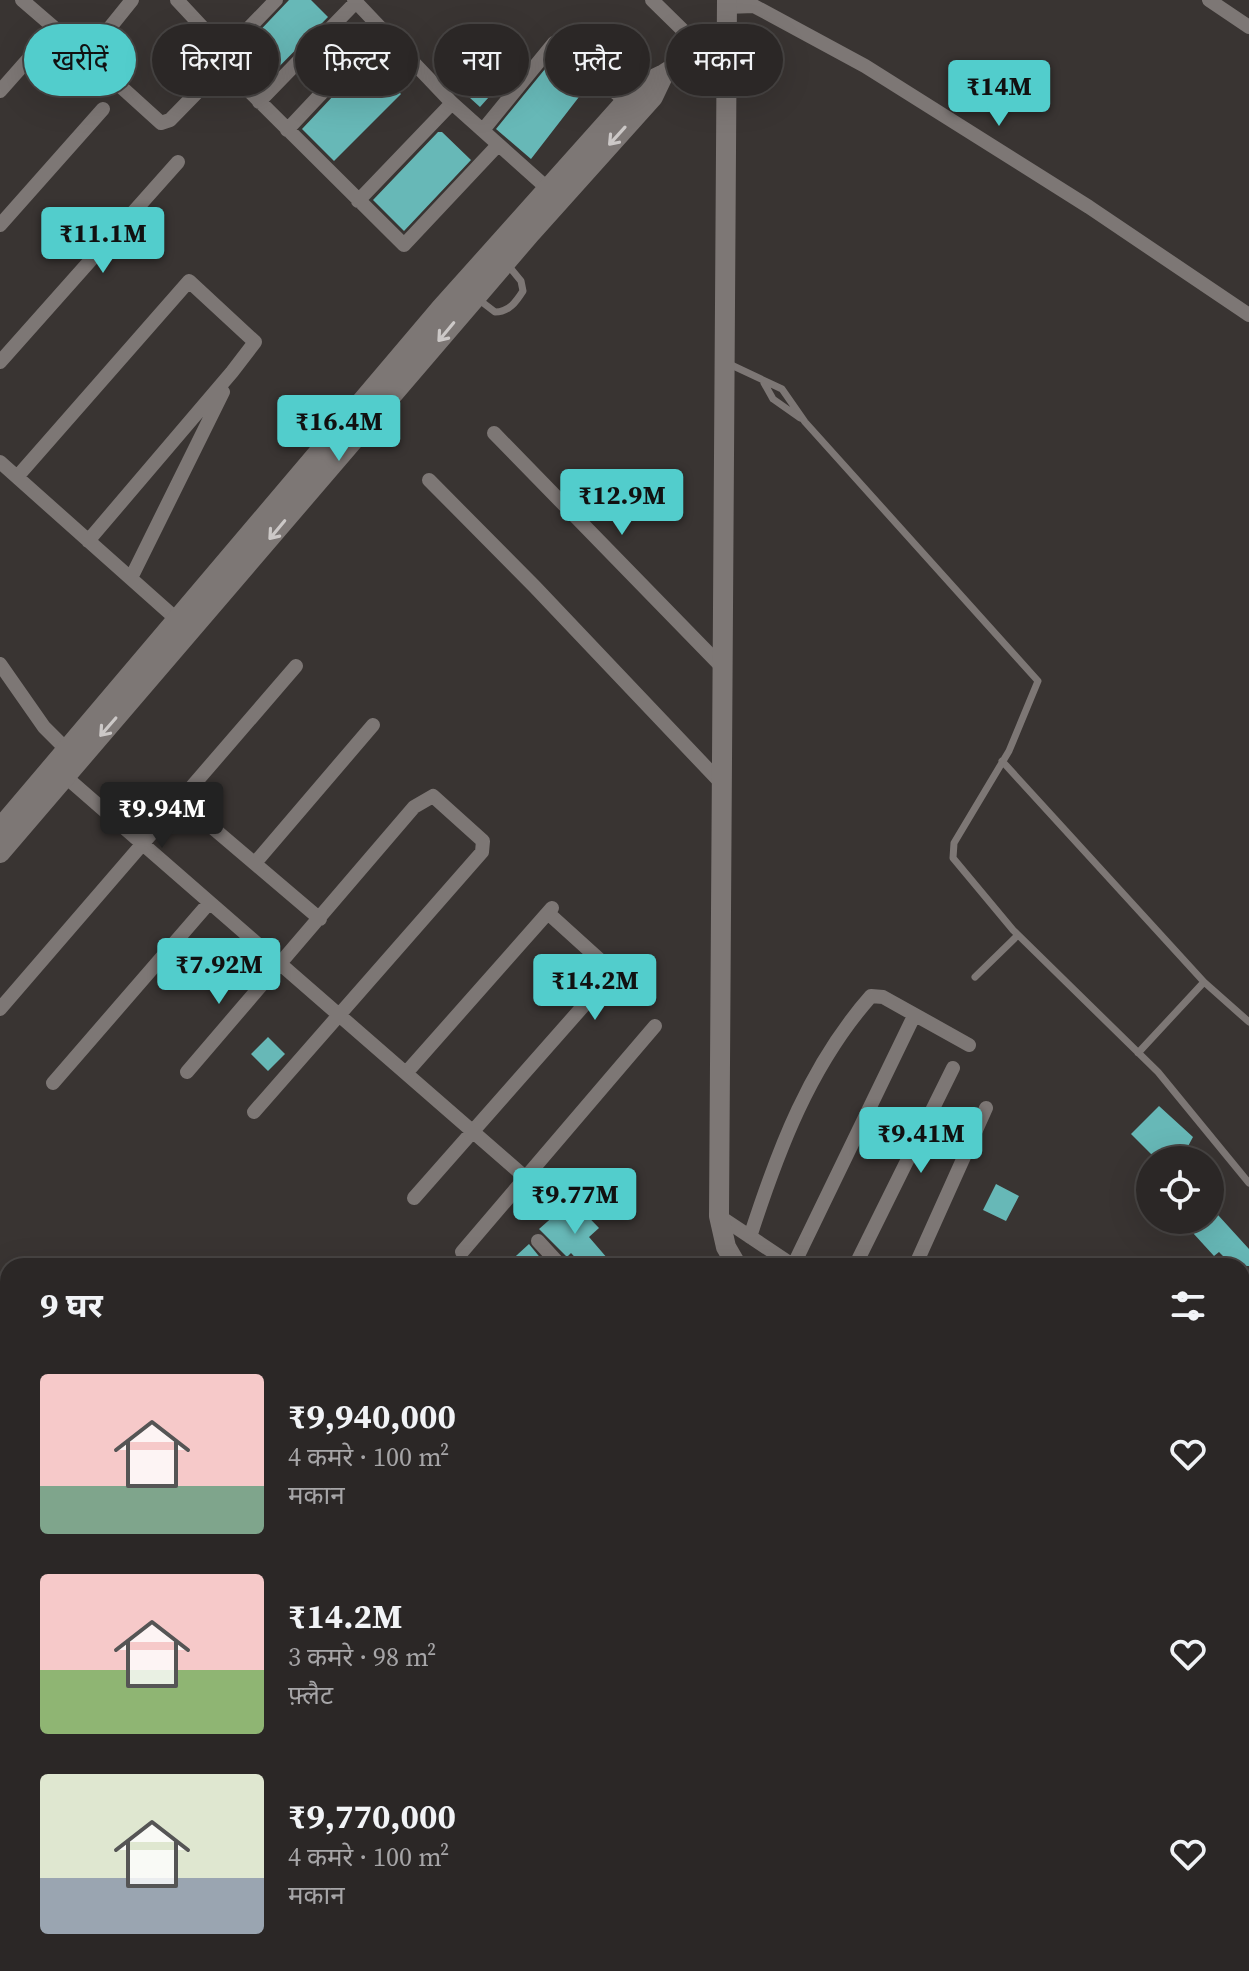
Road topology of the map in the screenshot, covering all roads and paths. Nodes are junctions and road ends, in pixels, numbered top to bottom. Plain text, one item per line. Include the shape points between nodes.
1 (22, 0) edge
2 (132, 0) edge
3 (177, 0) edge
4 (276, 0) edge
5 (652, 0) edge
6 (1209, 0) edge
7 (355, 1) edge
8 (726, 4) edge
9 (50, 24) edge
10 (113, 24) edge
11 (199, 24) edge
12 (253, 24) edge
13 (377, 24) edge
14 (676, 24) edge
15 (727, 24) edge
16 (1249, 27) edge
17 (24, 64) edge
18 (418, 67) edge
19 (664, 74) joint
20 (0, 91) edge
21 (131, 96) edge
22 (193, 96) edge
23 (253, 96) edge
24 (319, 96) edge
25 (727, 96) edge
26 (626, 101) junction
27 (259, 102) junction
28 (452, 103) junction
29 (103, 109) dead end
30 (287, 130) junction
31 (483, 130) junction
32 (498, 145) junction
33 (178, 162) dead end
34 (547, 188) junction
35 (358, 201) junction
36 (0, 225) edge
37 (524, 228) junction
38 (505, 262) junction
39 (475, 297) junction
40 (1249, 315) edge
41 (0, 362) edge
42 (725, 362) junction
43 (232, 372) junction
44 (764, 383) junction
45 (805, 422) junction
46 (494, 433) dead end
47 (0, 462) edge
48 (17, 477) junction
49 (429, 480) dead end
50 (88, 541) junction
51 (131, 578) junction
52 (184, 627) junction
53 (0, 664) edge
54 (296, 666) dead end
55 (723, 668) junction
56 (373, 725) dead end
57 (1002, 761) junction
58 (66, 764) junction
59 (722, 784) junction
60 (180, 800) junction
61 (0, 828) edge
62 (141, 844) junction
63 (0, 853) edge
64 (255, 863) junction
65 (209, 903) junction
66 (320, 919) junction
67 (1018, 935) junction
68 (280, 966) junction
69 (975, 977) dead end
70 (1204, 982) junction
71 (0, 1009) edge
72 (339, 1016) junction
73 (914, 1016) junction
74 (1249, 1022) edge
75 (655, 1026) dead end
76 (969, 1045) dead end
77 (1138, 1053) junction
78 (953, 1068) dead end
79 (187, 1072) dead end
80 (406, 1073) junction
81 (53, 1083) dead end
82 (986, 1108) dead end
83 (254, 1112) dead end
84 (474, 1131) junction
85 (526, 1178) junction
86 (1249, 1183) edge
87 (414, 1198) dead end
88 (719, 1216) junction
89 (750, 1237) junction
90 (538, 1241) dead end
91 (462, 1252) dead end
92 (724, 1256) edge
93 (554, 1258) edge
94 (781, 1258) edge
95 (797, 1258) edge
96 (859, 1258) edge
97 (919, 1258) edge

1 - 9 street
2 - 10 street
3 - 11 street
4 - 12 street
5 - 14 street
6 - 16 street
7 - 13 street
7 - 27 street
8 - 15 street
8 - 40 street via 754,6 865,66
17 - 20 street
18 - 28 street
19 - 26 street via 641,85
19 -> 37 street via 653,97
21 - 22 street via 161,123
23 - 27 street
24 - 30 street
25 - 42 street
26 - 31 street via 554,43
26 - 34 street
27 - 30 street
28 - 31 street
28 - 35 street
29 - 36 street
30 - 35 street
31 - 32 street
32 - 34 street
32 - 35 street via 404,245
33 - 41 street
34 - 37 street
37 - 38 street
37 - 52 street via 440,309
38 - 39 street
38 - 39 lane via 521,281 523,291 516,303 495,312
39 -> 52 street
42 - 44 lane
42 - 55 street
43 - 48 street via 255,342 189,281
43 - 50 street
43 - 51 street
44 - 45 lane via 773,399
44 - 45 lane via 782,389
45 - 57 lane via 1038,681
46 - 55 street
47 - 48 street
48 - 50 street
49 - 59 street
50 - 51 street
51 - 52 street
52 - 58 street
53 - 58 street
54 - 60 street
55 - 59 street
56 - 64 street
57 - 67 lane via 954,843 953,858
57 - 70 lane
58 - 61 street
58 - 62 street
58 - 63 street
59 - 88 street
60 - 62 street
60 - 64 street
62 - 65 street
62 - 71 street
64 - 66 street
65 - 68 street
65 - 81 street
66 - 68 street
66 - 72 street via 425,798 433,796 483,841 482,852
67 - 69 lane
67 - 77 lane
68 - 72 street
68 - 79 street
70 - 74 lane
70 - 77 lane
72 - 80 street
72 - 83 street
73 - 76 street
73 - 89 street via 883,997 871,996 858,1011 811,1079
73 - 95 street
75 - 85 street
77 - 86 lane
78 - 96 street
80 - 84 street
80 - 84 street via 550,910 607,968 608,978
82 - 97 street
84 - 85 street
84 - 87 street
85 - 91 street
88 - 89 street
88 - 92 street
89 - 94 street
90 - 93 street

